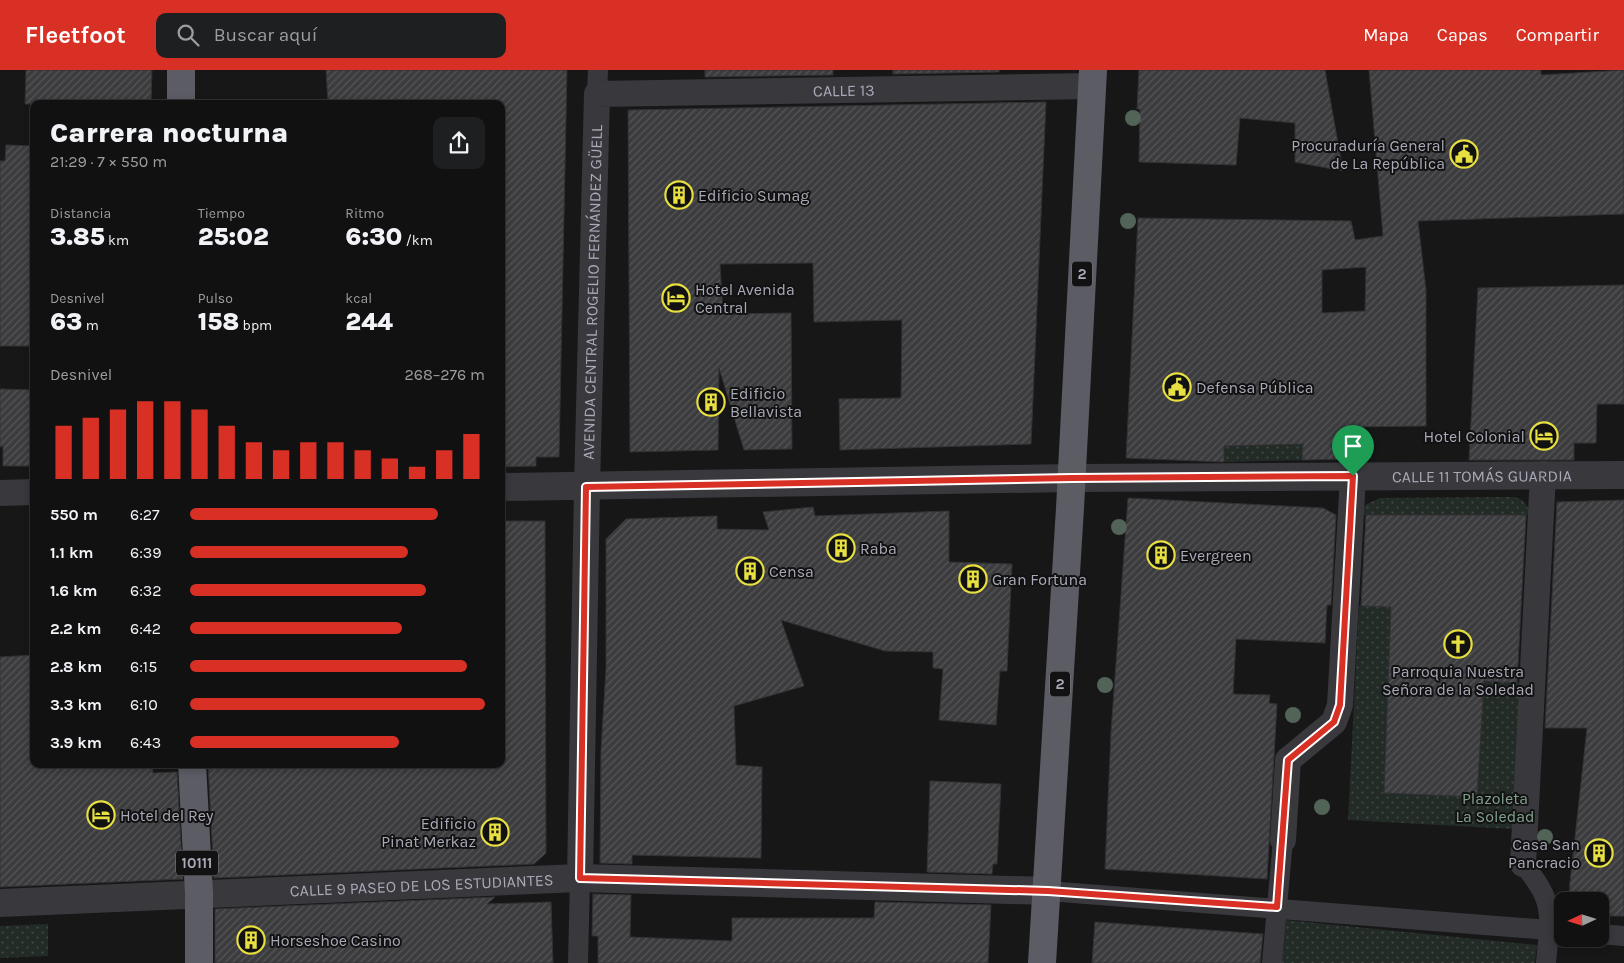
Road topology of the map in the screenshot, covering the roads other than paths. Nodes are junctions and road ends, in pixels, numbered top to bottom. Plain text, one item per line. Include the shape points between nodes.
1 (182, 70) edge
2 (1093, 78) edge
3 (597, 82) edge
4 (181, 100) edge
5 (1543, 474) junction
6 (1624, 475) edge
7 (1353, 476) junction
8 (1072, 478) junction
9 (505, 487) edge
10 (586, 487) junction
11 (30, 492) edge
12 (0, 493) edge
13 (192, 768) edge
14 (1283, 840) joint
15 (1523, 864) joint
16 (580, 878) junction
17 (1048, 891) junction
18 (199, 893) junction
19 (0, 903) edge
20 (1277, 907) junction
21 (1554, 922) edge
22 (1554, 930) edge
23 (1609, 935) edge
24 (1624, 936) edge
25 (1554, 937) edge
26 (200, 963) edge
27 (578, 963) edge
28 (1042, 963) edge
29 (1272, 963) edge
30 (1546, 963) edge

1 - 4 highway
2 - 3 street, CALLE 13
2 - 8 highway, 2
3 - 10 street, AVENIDA CENTRAL ROGELIO FERNÁNDEZ GÜELL
5 - 6 street, CALLE 11 TOMÁS GUARDIA
5 - 7 street, CALLE 11 TOMÁS GUARDIA
5 - 15 street
7 - 8 street, CALLE 11 TOMÁS GUARDIA
7 - 14 street via 1340,705 1334,722 1288,760
8 - 10 street, CALLE 11 TOMÁS GUARDIA
8 - 17 highway, 2
9 - 10 street, CALLE 11 TOMÁS GUARDIA
10 - 16 street, AVENIDA CENTRAL ROGELIO FERNÁNDEZ GÜELL
11 - 12 street
13 - 18 highway, 10111
14 - 20 street
15 - 21 street via 1542,887
16 - 17 street, CALLE 9 PASEO DE LOS ESTUDIANTES
16 - 18 street, CALLE 9 PASEO DE LOS ESTUDIANTES
16 - 27 street, AVENIDA CENTRAL ROGELIO FERNÁNDEZ GÜELL
17 - 20 street, CALLE 9 PASEO DE LOS ESTUDIANTES
17 - 28 highway, 2
18 - 19 street, CALLE 9 PASEO DE LOS ESTUDIANTES
18 - 26 highway, 10111
20 - 22 street, CALLE 9 PASEO DE LOS ESTUDIANTES
20 - 29 street
23 - 24 street
25 - 30 street

